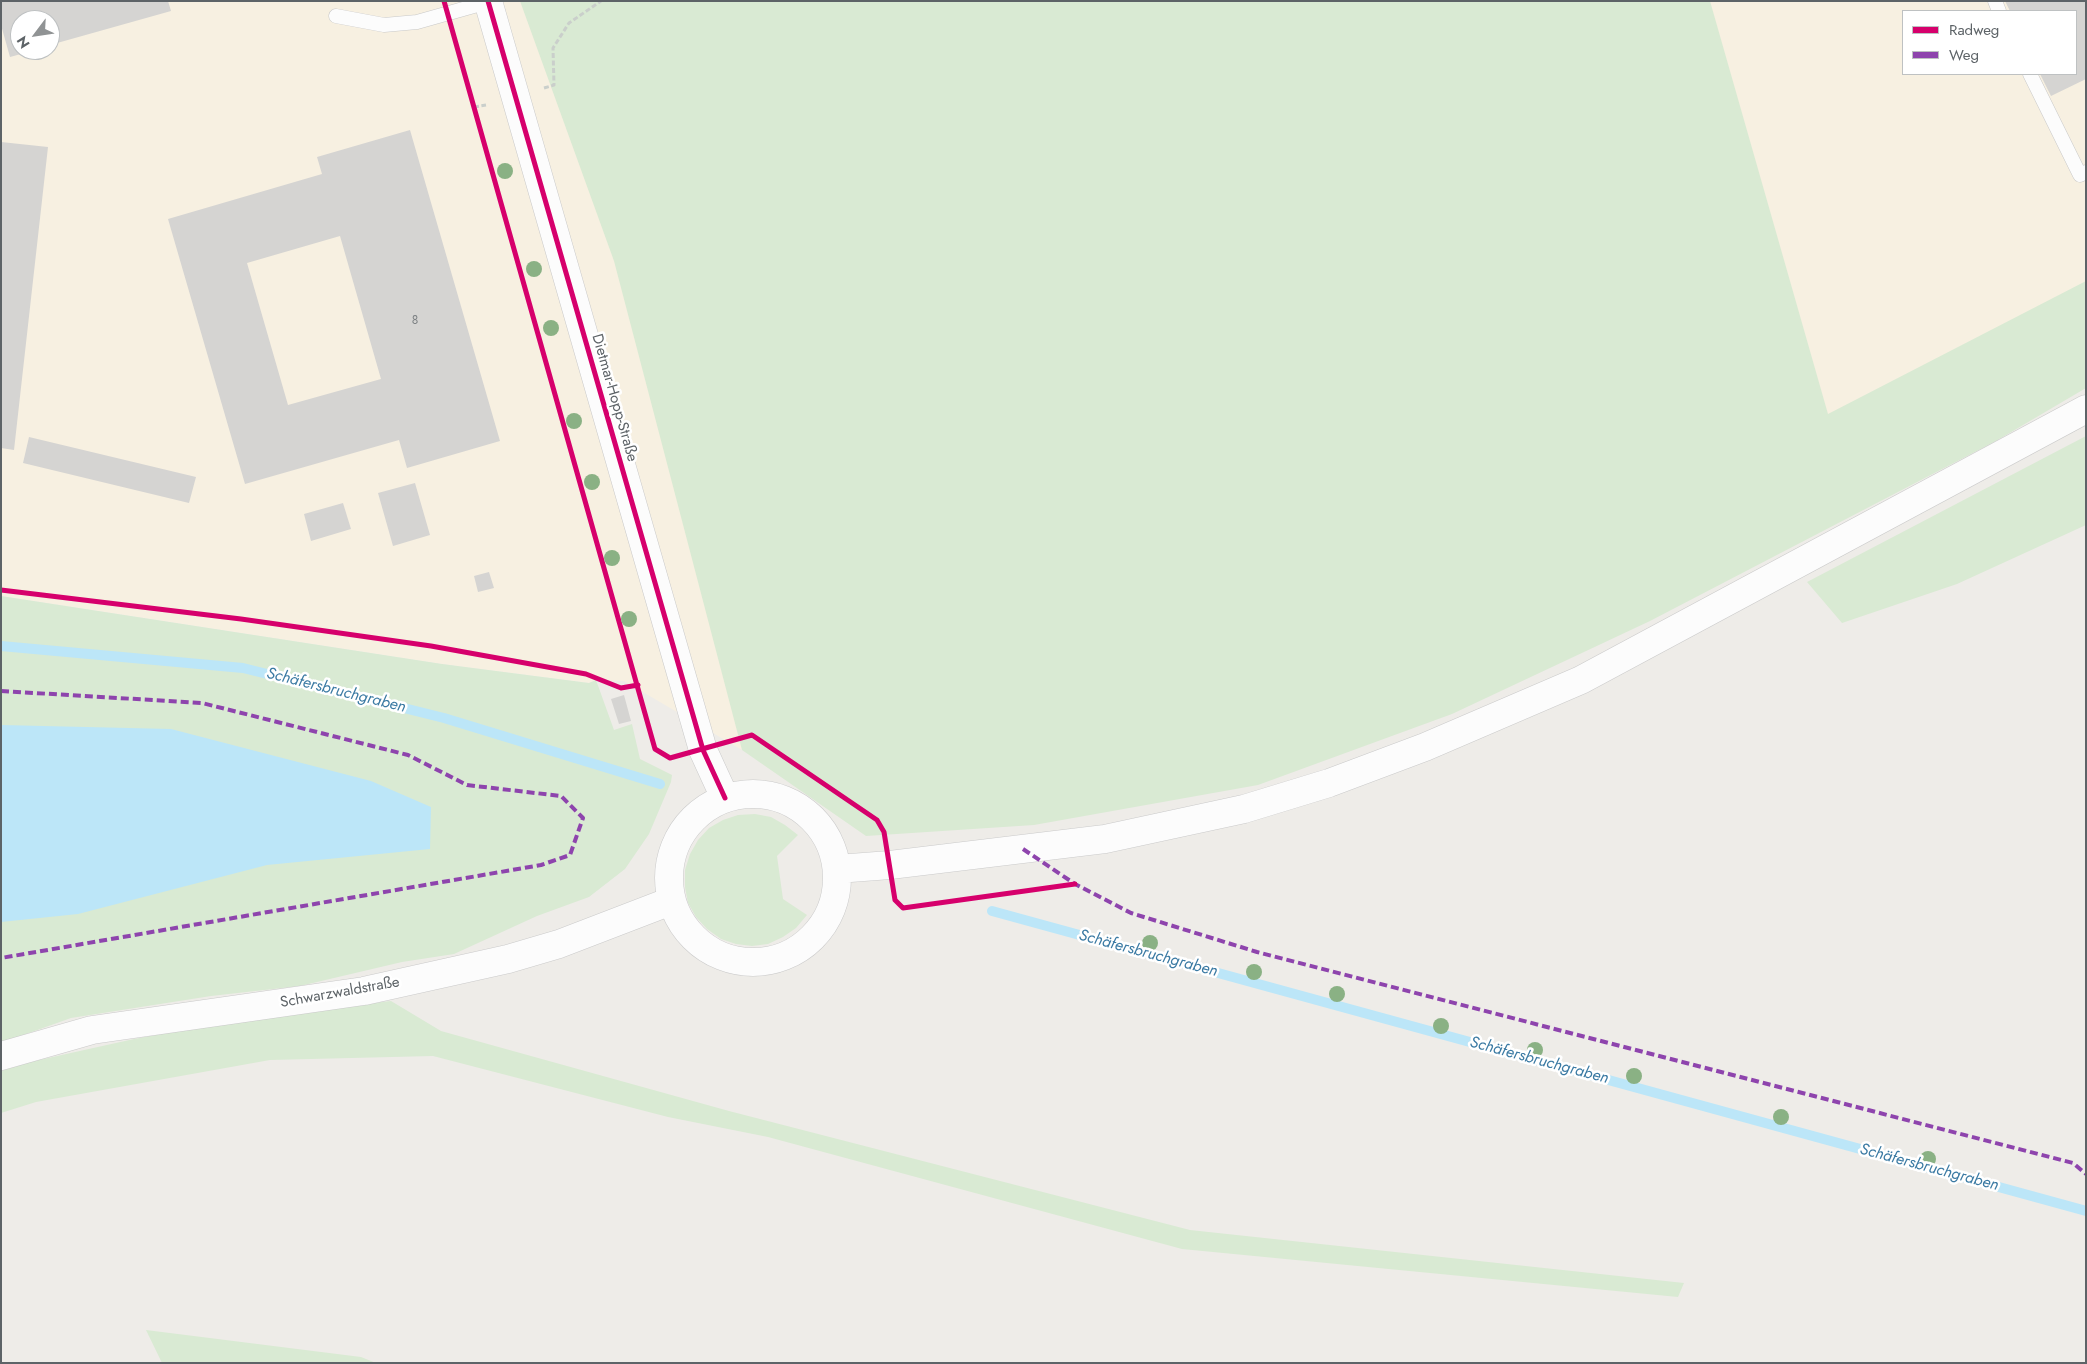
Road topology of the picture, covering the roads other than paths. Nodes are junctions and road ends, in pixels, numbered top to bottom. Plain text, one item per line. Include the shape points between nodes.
1 (488, 1) edge
2 (336, 16) dead end
3 (2030, 75) edge
4 (2086, 172) edge
5 (2086, 409) edge
6 (725, 798) junction
7 (836, 869) junction
8 (672, 901) junction
9 (1, 1056) edge

1 - 2 lane via 417,22 384,25
1 - 6 main road, Dietmar-Hopp-Straße via 703,750
3 - 4 lane via 2080,175
5 - 7 main road via 1581,680 1425,747 1329,783 1244,808 1105,840
6 - 7 main road via 740,794 770,795 798,807 810,816 828,840
6 - 8 main road via 698,813 678,839 668,869
7 - 8 main road via 834,900 821,928 798,950 769,961 738,961 708,950 685,929
8 - 9 main road, Schwarzwaldstraße via 559,944 508,959 364,991 92,1030

